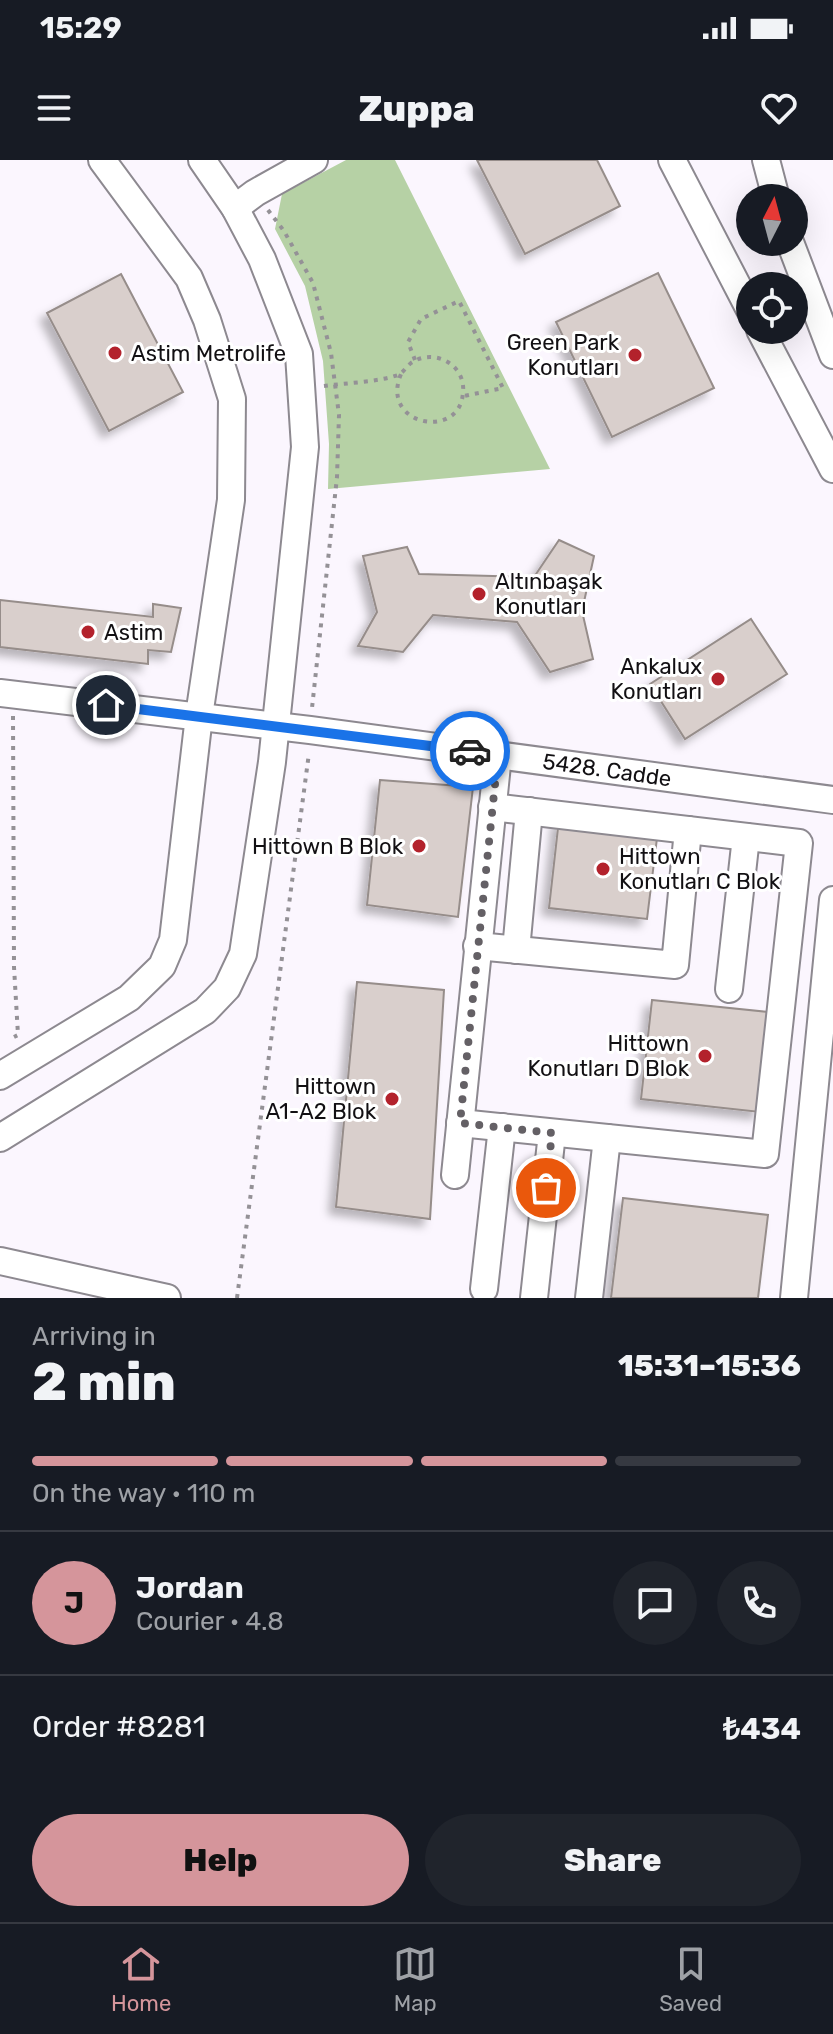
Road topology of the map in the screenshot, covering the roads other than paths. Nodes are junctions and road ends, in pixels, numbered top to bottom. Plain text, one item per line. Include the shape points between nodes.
1 (102, 160) edge
2 (202, 160) edge
3 (314, 160) edge
4 (672, 160) edge
5 (766, 160) edge
6 (772, 184) edge
7 (235, 208) junction
8 (795, 256) edge
9 (736, 283) edge
10 (767, 344) edge
11 (833, 355) edge
12 (833, 469) edge
13 (6, 693) edge
14 (199, 716) junction
15 (276, 726) junction
16 (498, 755) junction
17 (833, 800) edge
18 (492, 807) junction
19 (529, 811) junction
20 (688, 830) junction
21 (746, 837) junction
22 (833, 900) edge
23 (477, 946) junction
24 (516, 950) junction
25 (729, 989) dead end
26 (0, 1076) edge
27 (460, 1123) junction
28 (502, 1127) junction
29 (552, 1133) junction
30 (0, 1138) edge
31 (607, 1138) junction
32 (455, 1175) dead end
33 (0, 1261) edge
34 (484, 1289) dead end
35 (167, 1298) edge
36 (534, 1298) edge
37 (589, 1298) edge
38 (794, 1298) edge

1 - 14 street via 189,278 232,399 231,500
2 - 7 street
3 - 7 street
4 - 9 street
5 - 6 street
7 - 15 street via 262,259 299,354 302,389 305,447
8 - 11 street
10 - 12 street
13 - 14 street, 5428. Cadde
14 - 15 street, 5428. Cadde
14 - 26 street via 173,940 162,966 129,998
15 - 16 street, 5428. Cadde
15 - 30 street via 243,954 227,988 205,1011
16 - 17 street, 5428. Cadde
16 - 18 street
18 - 19 street
18 - 23 street
19 - 20 street
19 - 24 street
20 - 21 street
20 - 24 street via 675,965
21 - 25 street
21 - 31 street via 799,843 765,1154
22 - 38 street
23 - 24 street
23 - 27 street
27 - 28 street
27 - 32 street
28 - 29 street
28 - 34 street
29 - 31 street
29 - 36 street
31 - 37 street
33 - 35 street

